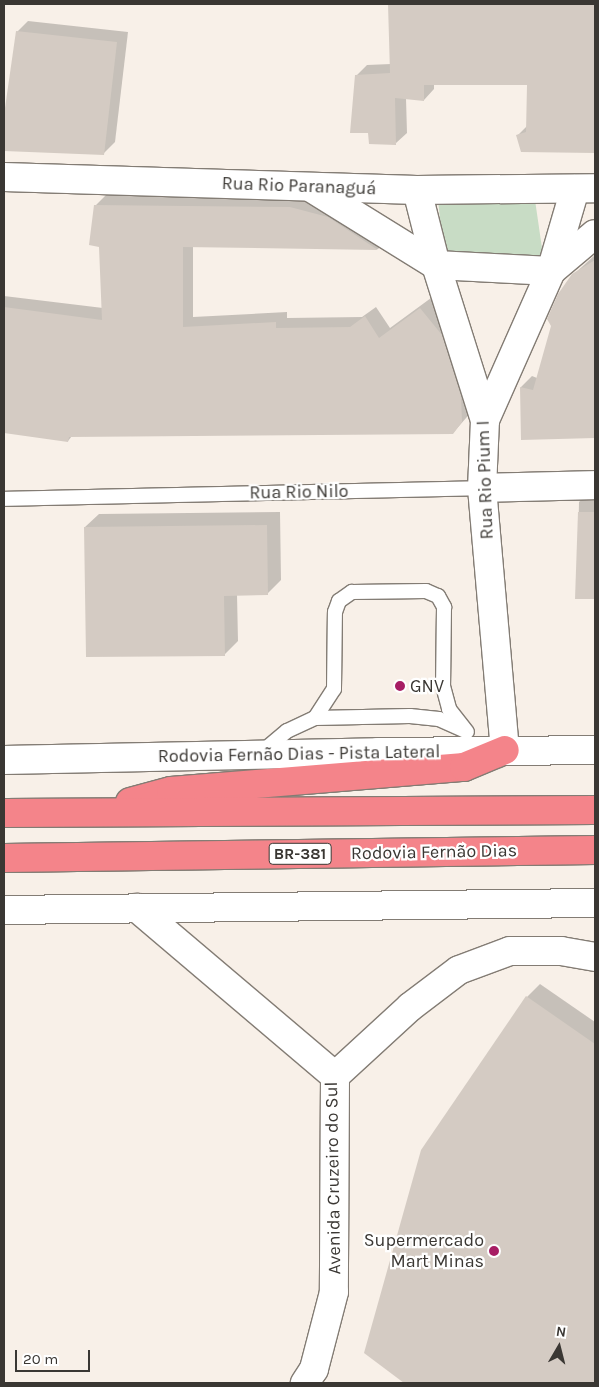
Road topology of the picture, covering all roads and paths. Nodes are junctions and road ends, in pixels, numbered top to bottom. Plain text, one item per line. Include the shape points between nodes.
1 (4, 177) edge
2 (309, 186) junction
3 (585, 188) edge
4 (417, 190) junction
5 (595, 234) edge
6 (436, 265) junction
7 (551, 271) junction
8 (485, 420) junction
9 (595, 485) edge
10 (482, 488) junction
11 (4, 499) edge
12 (315, 718) junction
13 (485, 744) junction
14 (595, 750) edge
15 (259, 754) junction
16 (4, 760) edge
17 (595, 810) edge
18 (95, 812) junction
19 (4, 813) edge
20 (595, 850) edge
21 (4, 858) edge
22 (595, 903) edge
23 (137, 908) junction
24 (4, 910) edge
25 (595, 957) edge
26 (335, 1076) junction
27 (305, 1383) edge

1 - 2 street, Rua Rio Paranaguá
2 - 4 street, Rua Rio Paranaguá
2 - 6 street
3 - 4 street, Rua Rio Paranaguá
3 - 7 street
4 - 6 street, Rua Rio Pium I
5 - 7 street
6 - 7 street
6 - 8 street, Rua Rio Pium I
7 - 8 street
8 - 10 street, Rua Rio Pium I
9 - 10 street, Rua Rio Nilo
10 - 11 lane, Rua Rio Nilo
10 - 13 street, Rua Rio Pium I
12 - 13 lane via 410,716 439,719
12 - 13 lane via 334,689 335,612 339,601 352,592 426,591 438,596 444,607 443,686 449,709
12 - 15 lane via 287,731
13 - 14 street, Rodovia Fernão Dias - Pista Lateral
13 - 15 street, Rodovia Fernão Dias - Pista Lateral
13 - 18 highway via 464,767 171,791
15 - 16 street, Rodovia Fernão Dias - Pista Lateral
17 - 18 highway
18 - 19 highway
20 - 21 highway, Rodovia Fernão Dias / BR-381
22 - 23 street
23 - 24 street
23 - 26 street, Avenida Cruzeiro do Sul
25 - 26 street via 561,951 510,951 460,970 410,1007
26 - 27 street, Avenida Cruzeiro do Sul via 334,1292 314,1369

